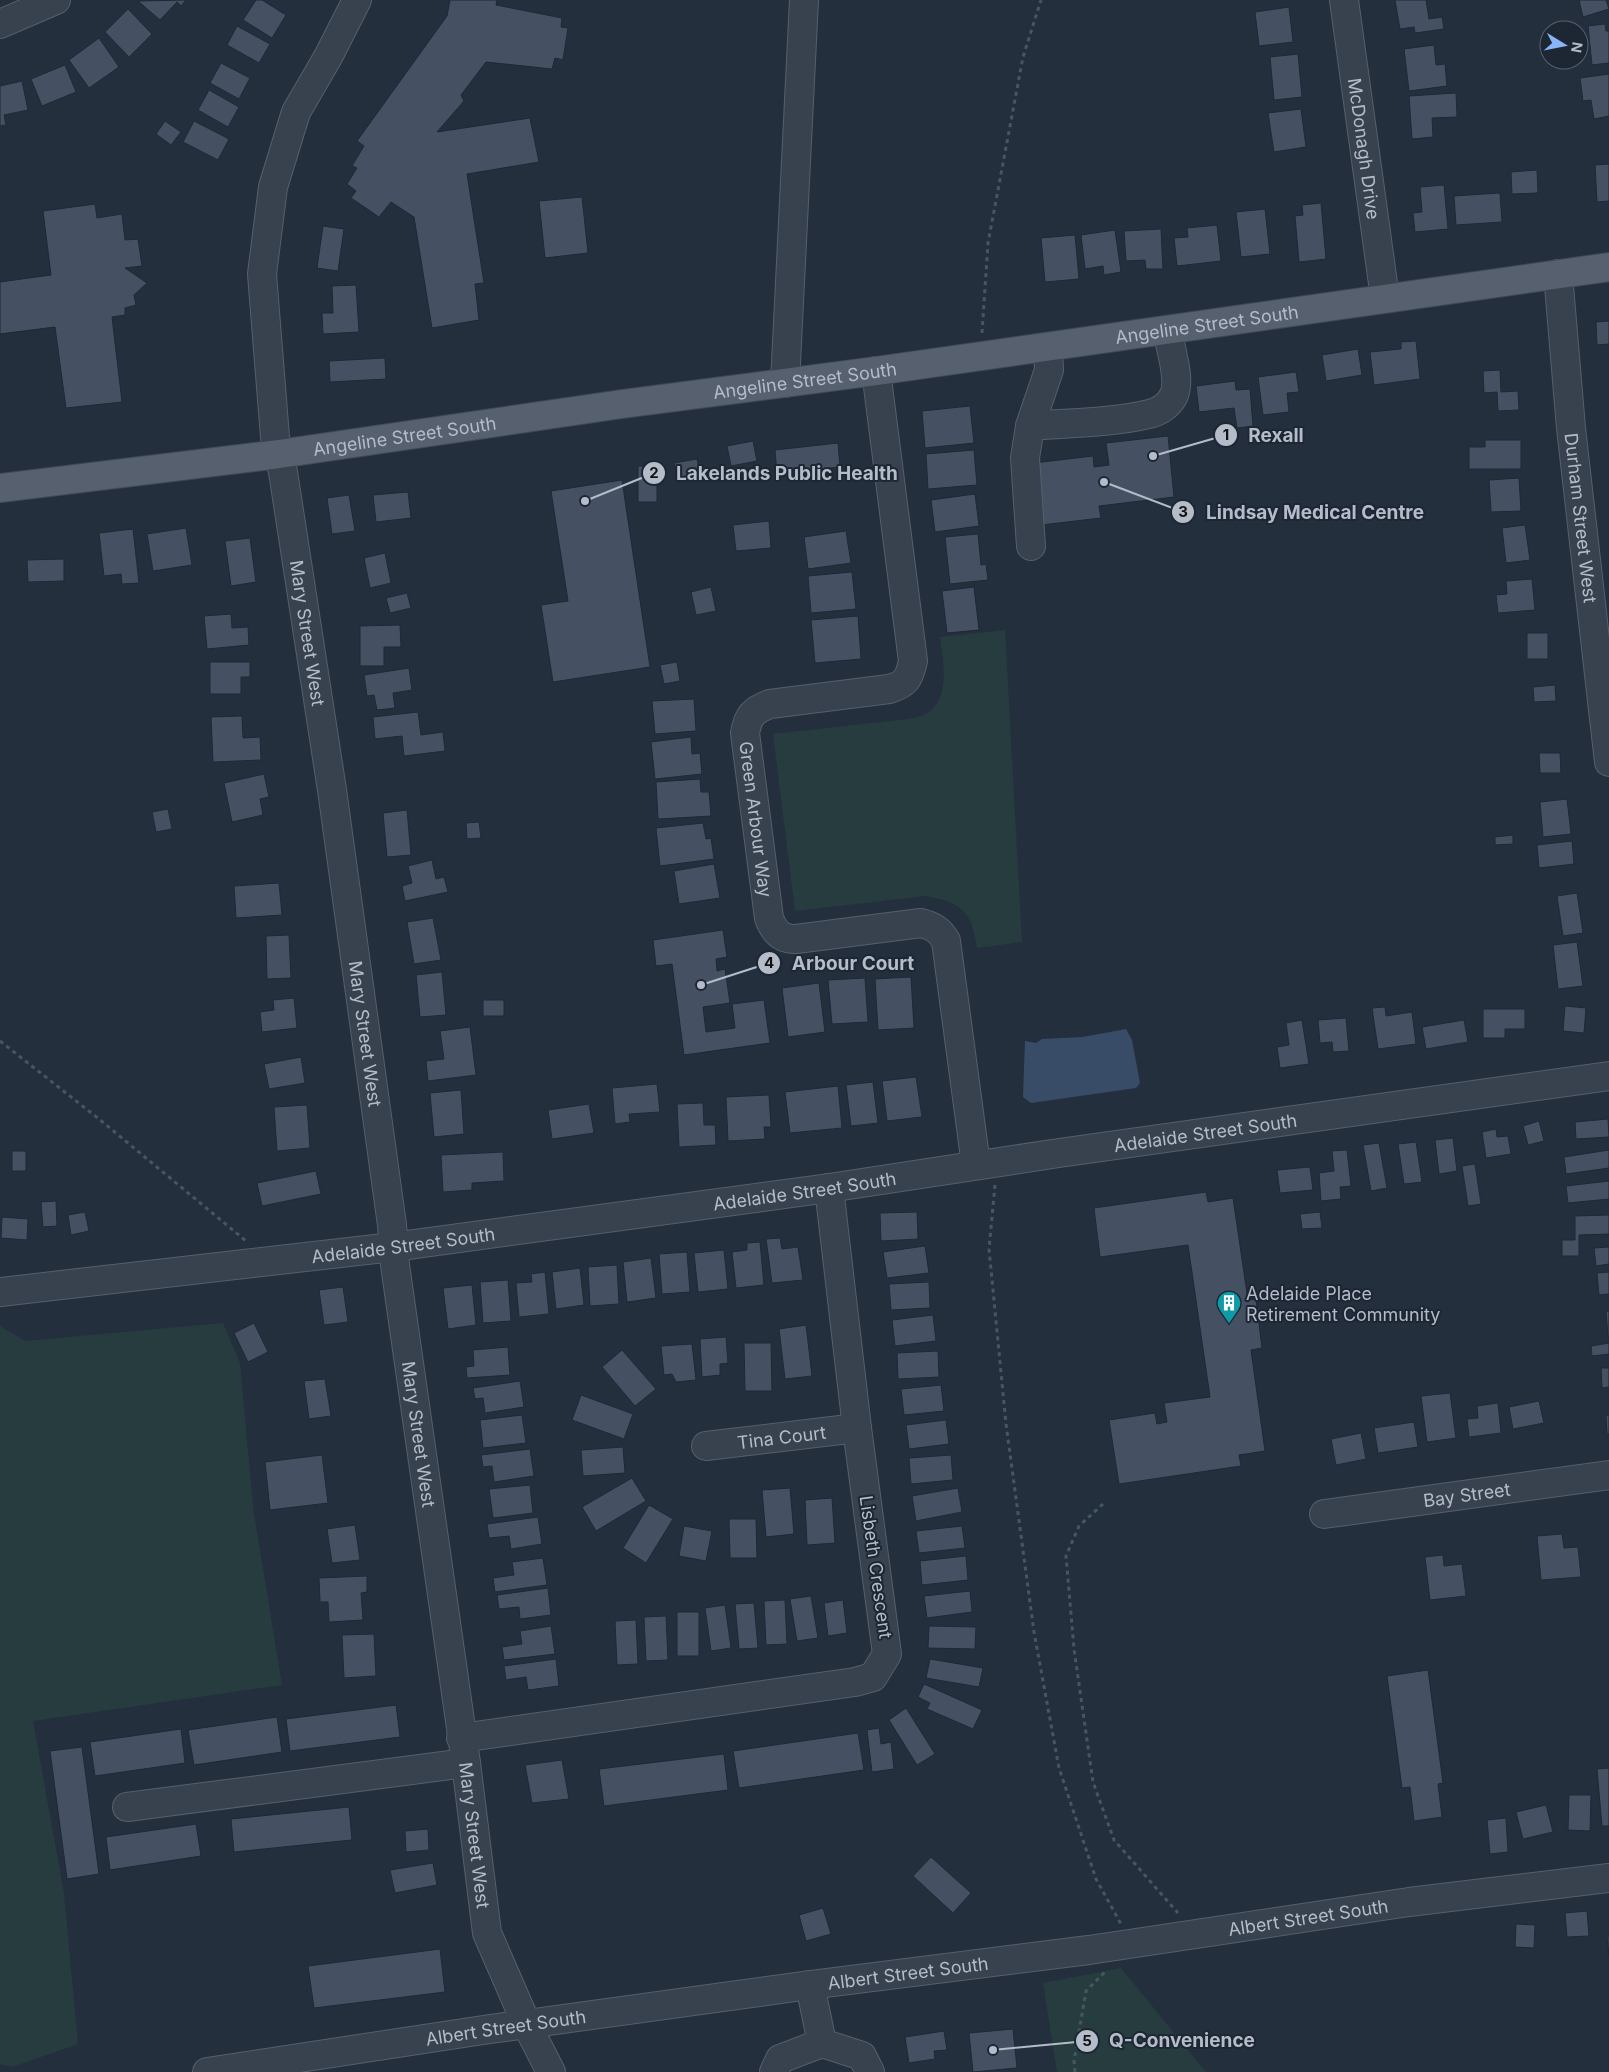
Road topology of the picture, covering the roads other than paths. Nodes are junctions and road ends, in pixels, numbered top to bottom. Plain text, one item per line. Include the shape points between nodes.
1 (56, 0) edge
2 (357, 0) edge
3 (804, 0) edge
4 (1344, 0) edge
5 (0, 24) edge
6 (1609, 267) edge
7 (1558, 274) junction
8 (1385, 298) junction
9 (1167, 330) junction
10 (1048, 347) junction
11 (876, 371) junction
12 (785, 383) junction
13 (1030, 426) junction
14 (279, 454) junction
15 (0, 488) edge
16 (1031, 546) dead end
17 (1609, 762) edge
18 (1609, 1076) edge
19 (985, 1164) junction
20 (829, 1188) junction
21 (392, 1247) junction
22 (0, 1292) edge
23 (857, 1428) junction
24 (706, 1446) dead end
25 (1609, 1475) edge
26 (1324, 1514) dead end
27 (463, 1750) junction
28 (127, 1807) dead end
29 (1609, 1878) edge
30 (810, 1985) junction
31 (527, 2025) junction
32 (822, 2043) junction
33 (207, 2072) edge
34 (550, 2072) edge
35 (774, 2072) edge
36 (870, 2072) edge

1 - 5 street
2 - 14 street, Mary Street West via 296,112 273,187 262,274 274,437
3 - 12 street
4 - 8 street, McDonagh Drive
6 - 7 main road, Angeline Street South
7 - 8 main road, Angeline Street South
7 - 17 street, Durham Street West via 1571,428
8 - 9 main road, Angeline Street South
9 - 10 main road, Angeline Street South
9 - 13 street via 1176,380 1174,397 1164,408 1150,414
10 - 11 main road, Angeline Street South
10 - 13 street via 1049,370
11 - 12 main road, Angeline Street South
11 - 19 street, Green Arbour Way via 913,661 910,675 902,685 770,704 757,709 748,719 745,733 769,918 779,935 787,938 921,923 941,932 946,941
12 - 14 main road, Angeline Street South
13 - 16 street via 1024,465
14 - 15 main road, Angeline Street South
14 - 21 street, Mary Street West via 332,790 392,1225
18 - 19 street, Adelaide Street South
19 - 20 street, Adelaide Street South
20 - 21 street, Adelaide Street South
20 - 23 street, Lisbeth Crescent
21 - 22 street, Adelaide Street South
21 - 27 street, Mary Street West
23 - 24 street, Tina Court
23 - 27 street, Lisbeth Crescent via 887,1654 874,1677
25 - 26 street, Bay Street
27 - 28 street
27 - 31 street, Mary Street West via 487,1933
29 - 30 street, Albert Street South via 1409,1902 1133,1943
30 - 31 street, Albert Street South
30 - 32 street
31 - 33 street, Albert Street South
31 - 34 street, Mary Street West
32 - 35 street via 780,2059
32 - 36 street via 862,2056

